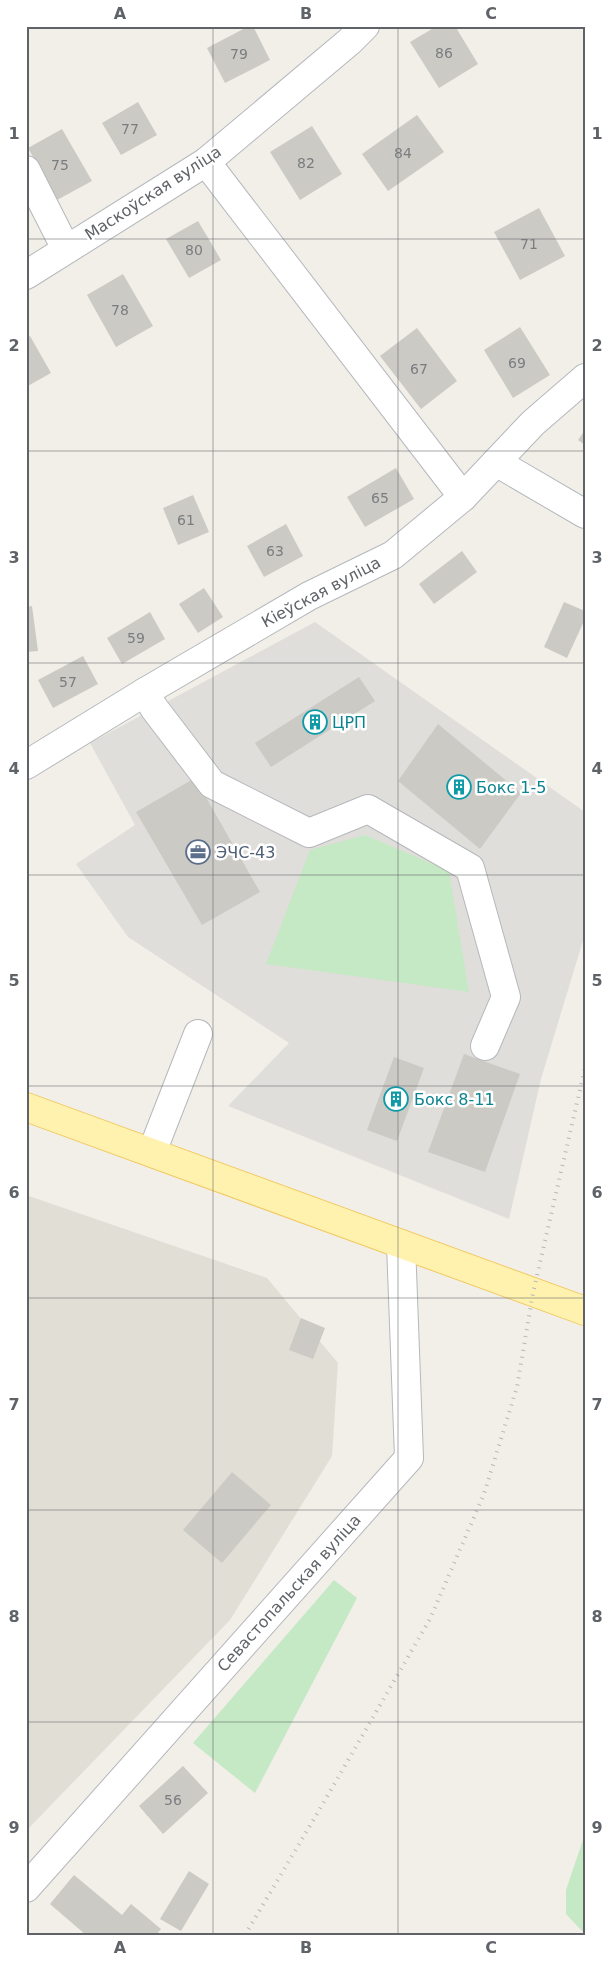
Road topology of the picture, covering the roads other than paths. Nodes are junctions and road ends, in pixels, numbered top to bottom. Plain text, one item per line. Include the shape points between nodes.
1 (365, 26) edge
2 (206, 162) junction
3 (26, 170) edge
4 (66, 249) junction
5 (26, 275) edge
6 (585, 378) edge
7 (496, 462) junction
8 (462, 498) junction
9 (585, 514) edge
10 (145, 692) junction
11 (26, 765) edge
12 (198, 1034) dead end
13 (485, 1046) dead end
14 (26, 1106) edge
15 (152, 1152) junction
16 (401, 1244) junction
17 (585, 1311) edge
18 (26, 1888) edge

1 - 2 street, Маскоўская вуліца
2 - 4 street, Маскоўская вуліца
2 - 8 street
3 - 4 street
4 - 5 street, Маскоўская вуліца
6 - 7 street, Кіеўская вуліца
7 - 8 street, Кіеўская вуліца
7 - 9 street
8 - 10 street, Кіеўская вуліца via 393,555 309,596
10 - 11 street, Кіеўская вуліца
10 - 13 street via 212,784 309,833 368,809 470,868 506,997
12 - 15 street
14 - 15 main road
15 - 16 main road
16 - 17 main road
16 - 18 street, Севастопальская вуліца via 409,1458

